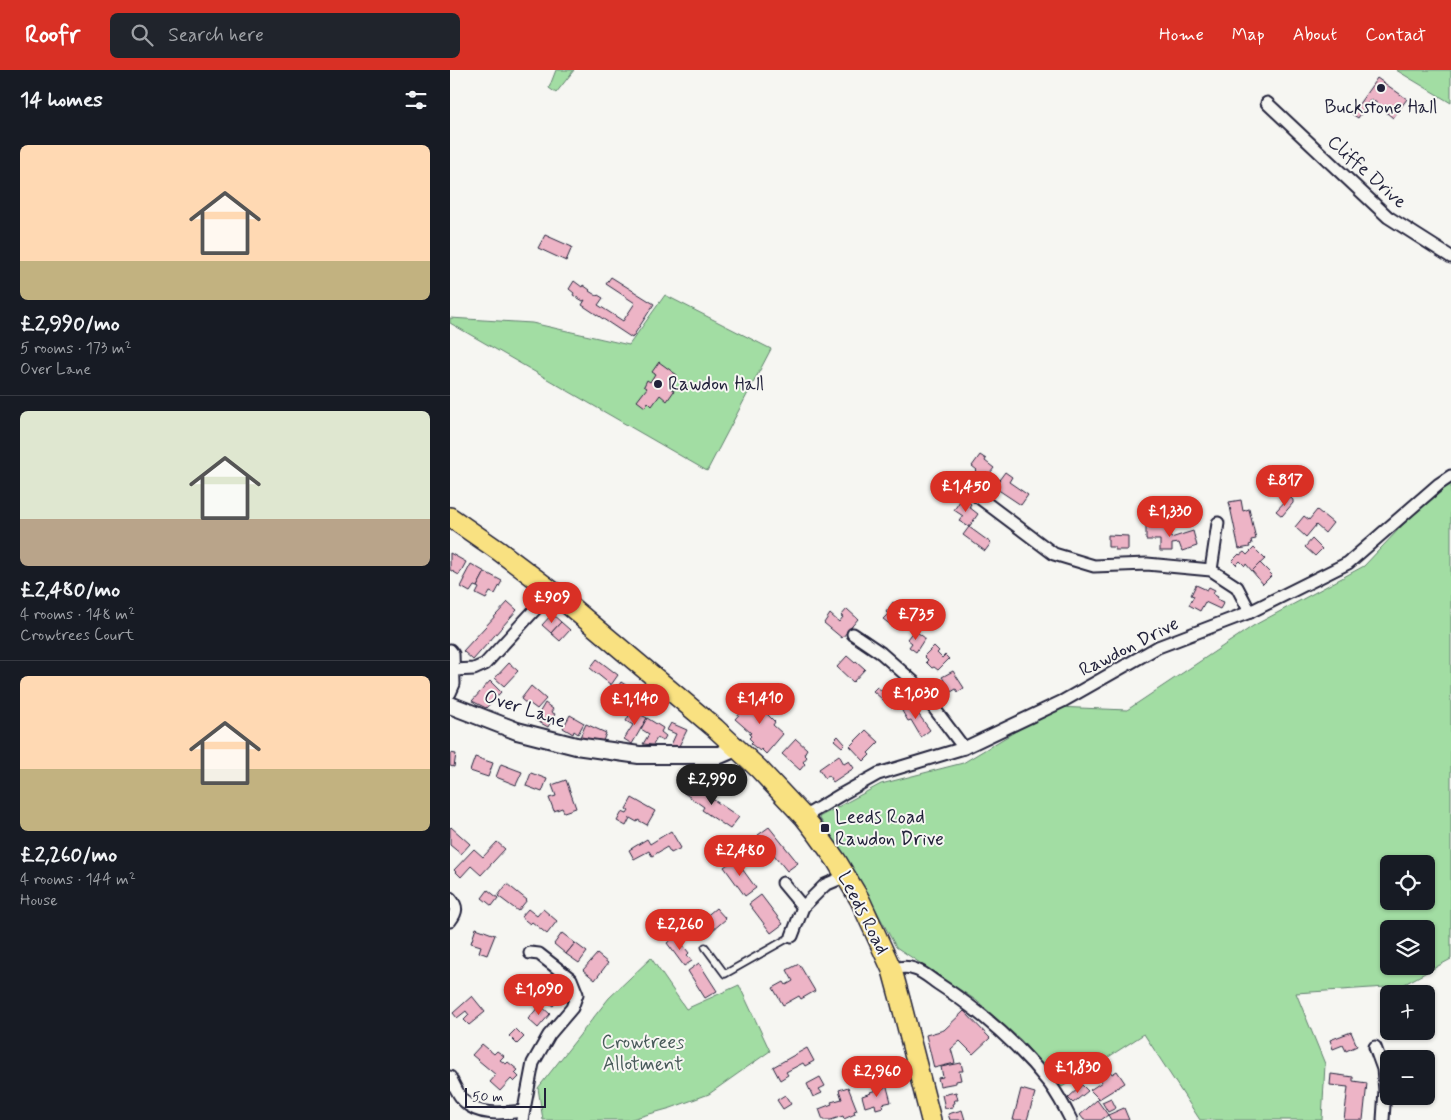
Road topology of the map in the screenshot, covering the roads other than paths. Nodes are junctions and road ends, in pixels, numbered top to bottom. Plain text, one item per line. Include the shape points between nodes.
1 (1266, 103) dead end
2 (1451, 257) edge
3 (1451, 476) edge
4 (957, 481) dead end
5 (450, 517) edge
6 (1218, 522) dead end
7 (1211, 570) junction
8 (552, 591) junction
9 (1250, 612) junction
10 (854, 634) dead end
11 (450, 650) edge
12 (454, 670) junction
13 (450, 693) edge
14 (450, 705) edge
15 (736, 748) junction
16 (964, 748) junction
17 (804, 817) junction
18 (846, 876) junction
19 (783, 883) dead end
20 (450, 898) edge
21 (803, 907) junction
22 (450, 922) edge
23 (792, 936) joint
24 (705, 947) dead end
25 (530, 953) dead end
26 (892, 970) junction
27 (1374, 1047) dead end
28 (450, 1077) edge
29 (523, 1116) edge
30 (931, 1120) edge
31 (1071, 1120) edge
32 (1383, 1120) edge

1 - 2 street, Cliffe Drive via 1388,217
3 - 9 street, Rawdon Drive via 1348,563
4 - 7 street via 1054,554 1094,566 1147,564
5 - 8 main road, Leeds Road
6 - 7 street
7 - 9 street via 1237,587
8 - 12 street via 485,664 474,670
8 - 15 main road, Leeds Road
9 - 16 street, Rawdon Drive via 1158,647 1063,701
10 - 16 street via 915,684
11 - 12 street
12 - 13 street
14 - 15 street, Over Lane via 517,731 576,746 648,755 720,755
15 - 17 main road, Leeds Road
16 - 17 street, Rawdon Drive via 878,774
17 - 18 main road, Leeds Road
18 - 21 street via 824,885
18 - 26 main road, Leeds Road
19 - 21 street
20 - 22 street via 456,908
21 - 23 street
23 - 24 lane via 725,974
25 - 29 street via 539,954 571,979 577,994 572,1008 549,1035 533,1063
26 - 30 main road, Leeds Road
26 - 31 street via 899,967 918,970 976,1011 1051,1085
27 - 32 street via 1383,1069
28 - 29 street via 463,1100 471,1107 484,1112

